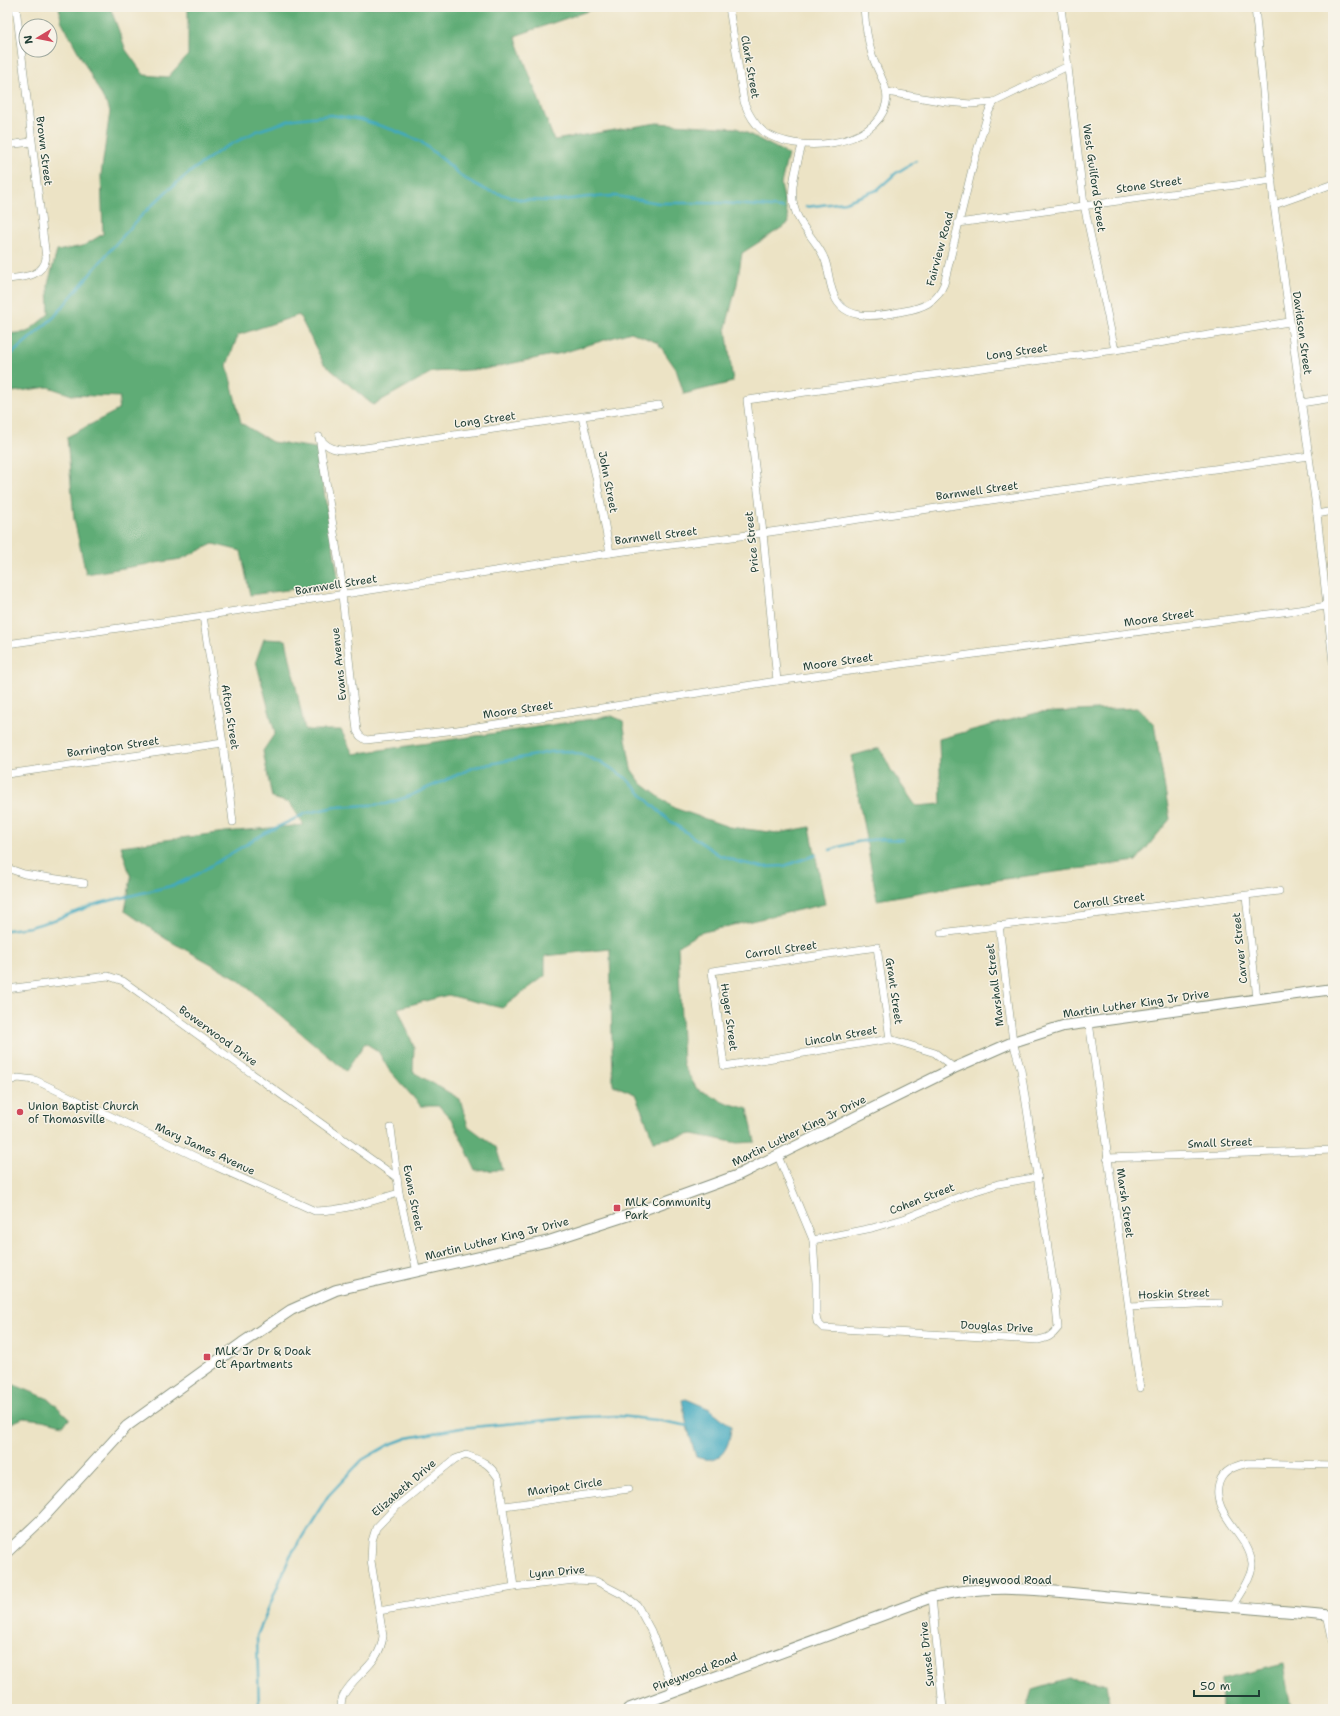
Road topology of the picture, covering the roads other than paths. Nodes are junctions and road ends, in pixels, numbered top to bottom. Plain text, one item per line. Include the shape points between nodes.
1 (16, 7) edge
2 (729, 7) edge
3 (864, 7) edge
4 (1061, 7) edge
5 (1255, 7) edge
6 (1068, 66) junction
7 (887, 92) junction
8 (994, 102) junction
9 (31, 142) junction
10 (7, 145) edge
11 (802, 145) junction
12 (1272, 180) junction
13 (1333, 184) edge
14 (1084, 205) junction
15 (1274, 205) junction
16 (958, 223) junction
17 (7, 279) edge
18 (1289, 322) junction
19 (1115, 350) junction
20 (1333, 398) edge
21 (747, 400) joint
22 (1301, 402) junction
23 (659, 406) dead end
24 (582, 417) junction
25 (319, 437) joint
26 (1309, 456) junction
27 (1333, 511) edge
28 (1317, 514) junction
29 (763, 533) junction
30 (610, 553) junction
31 (342, 595) junction
32 (1327, 606) junction
33 (203, 616) junction
34 (1332, 642) edge
35 (7, 644) edge
36 (1333, 662) edge
37 (777, 681) junction
38 (357, 731) joint
39 (223, 743) junction
40 (7, 774) edge
41 (233, 822) dead end
42 (7, 868) edge
43 (84, 884) dead end
44 (1279, 891) dead end
45 (1246, 896) junction
46 (999, 925) junction
47 (941, 933) dead end
48 (877, 947) joint
49 (712, 971) joint
50 (1333, 989) edge
51 (7, 990) edge
52 (1257, 999) junction
53 (1089, 1022) junction
54 (890, 1039) junction
55 (1013, 1042) junction
56 (724, 1066) joint
57 (954, 1068) junction
58 (7, 1082) edge
59 (391, 1128) dead end
60 (1333, 1150) edge
61 (778, 1156) junction
62 (1107, 1158) junction
63 (396, 1177) junction
64 (1038, 1177) junction
65 (399, 1193) junction
66 (813, 1240) junction
67 (417, 1272) junction
68 (1220, 1303) dead end
69 (1129, 1307) junction
70 (1140, 1388) dead end
71 (1333, 1465) edge
72 (629, 1489) dead end
73 (504, 1506) junction
74 (7, 1552) edge
75 (514, 1587) junction
76 (932, 1597) junction
77 (1231, 1608) junction
78 (379, 1611) junction
79 (1330, 1616) edge
80 (1333, 1643) edge
81 (674, 1692) junction
82 (341, 1709) edge
83 (628, 1709) edge
84 (944, 1709) edge

1 - 9 street, Brown Street
2 - 11 street, Clark Street via 744,102 748,112 764,132 779,140
3 - 7 street via 873,58
4 - 6 street, West Guilford Street
5 - 12 street, Davidson Street
6 - 8 street
6 - 14 street, West Guilford Street
7 - 8 street via 946,102
7 - 11 street, Clark Street via 886,104 880,117 868,128 842,141
8 - 16 street, Fairview Road via 988,113
9 - 10 street
9 - 17 street, Brown Street via 45,263 34,274
11 - 16 street, Fairview Road via 792,196 794,208 825,260 834,298 851,313 881,315 917,309 931,302 941,292 944,284
12 - 14 street, Stone Street
12 - 15 street, Davidson Street
13 - 15 street
14 - 16 street, Stone Street
14 - 19 street, West Guilford Street
15 - 18 street, Davidson Street
18 - 19 street, Long Street
18 - 22 street, Davidson Street
19 - 21 street, Long Street
20 - 22 street
21 - 29 street, Price Street
22 - 26 street, Davidson Street
23 - 24 street, Long Street
24 - 25 street, Long Street via 340,451
24 - 30 street, John Street
25 - 31 street, Evans Avenue
26 - 28 street, Davidson Street
26 - 29 street, Barnwell Street
27 - 28 street
28 - 32 street, Davidson Street
29 - 30 street, Barnwell Street
29 - 37 street, Price Street
30 - 31 street, Barnwell Street
31 - 33 street, Barnwell Street
31 - 38 street, Evans Avenue
32 - 34 street, Davidson Street
32 - 37 street, Moore Street
33 - 35 street, Barnwell Street
33 - 39 street, Afton Street
34 - 36 street, Davidson Street
37 - 38 street, Moore Street via 480,727 375,740 366,740
39 - 40 street, Barrington Street
39 - 41 street, Afton Street
42 - 43 street via 24,874
44 - 45 street, Carroll Street
45 - 46 street, Carroll Street
45 - 52 street, Carver Street
46 - 47 street, Carroll Street
46 - 55 street, Marshall Street
48 - 49 street, Carroll Street
48 - 54 street, Grant Street
49 - 56 street, Huger Street
50 - 52 street, Martin Luther King Jr Drive
51 - 63 street, Bowerwood Drive via 108,976 123,981
52 - 53 street, Martin Luther King Jr Drive
53 - 55 street, Martin Luther King Jr Drive via 1063,1026
53 - 62 street, Marsh Street
54 - 56 street, Lincoln Street
54 - 57 street, Lincoln Street via 935,1053
55 - 57 street, Martin Luther King Jr Drive
55 - 64 street, Douglas Drive via 1021,1070
57 - 61 street, Martin Luther King Jr Drive
58 - 65 street, Mary James Avenue via 18,1078 35,1080 315,1211 328,1211
59 - 63 street, Evans Street
60 - 62 street, Small Street
61 - 66 street, Douglas Drive
61 - 67 street, Martin Luther King Jr Drive via 736,1176 549,1241
62 - 69 street, Marsh Street
63 - 65 street, Evans Street
64 - 66 street, Cohen Street via 998,1184 872,1228
64 - 66 street, Douglas Drive via 1058,1320 1058,1328 1053,1335 1046,1338 1038,1340 823,1328 817,1322 816,1316
65 - 67 street, Evans Street
67 - 74 street, Martin Luther King Jr Drive via 336,1290 291,1310 244,1341 127,1426 41,1520
68 - 69 street, Hoskin Street
69 - 70 street, Marsh Street
71 - 77 street via 1248,1462 1235,1466 1221,1476 1217,1490 1220,1503 1247,1548 1252,1565 1246,1582
72 - 73 street, Maripat Circle
73 - 75 street, Elizabeth Drive
73 - 78 street, Elizabeth Drive via 499,1479 492,1468 484,1461 466,1455 446,1466 396,1507 376,1528 372,1541 371,1561
75 - 78 street, Lynn Drive
75 - 81 street, Lynn Drive via 575,1580 596,1581 625,1596 637,1606 644,1617
76 - 77 street, Pineywood Road via 975,1590 1038,1590
76 - 81 street, Pineywood Road
76 - 84 street, Sunset Drive
77 - 79 street, Pineywood Road
78 - 82 street, Elizabeth Drive via 382,1647 343,1697
79 - 80 street
81 - 83 street, Pineywood Road

